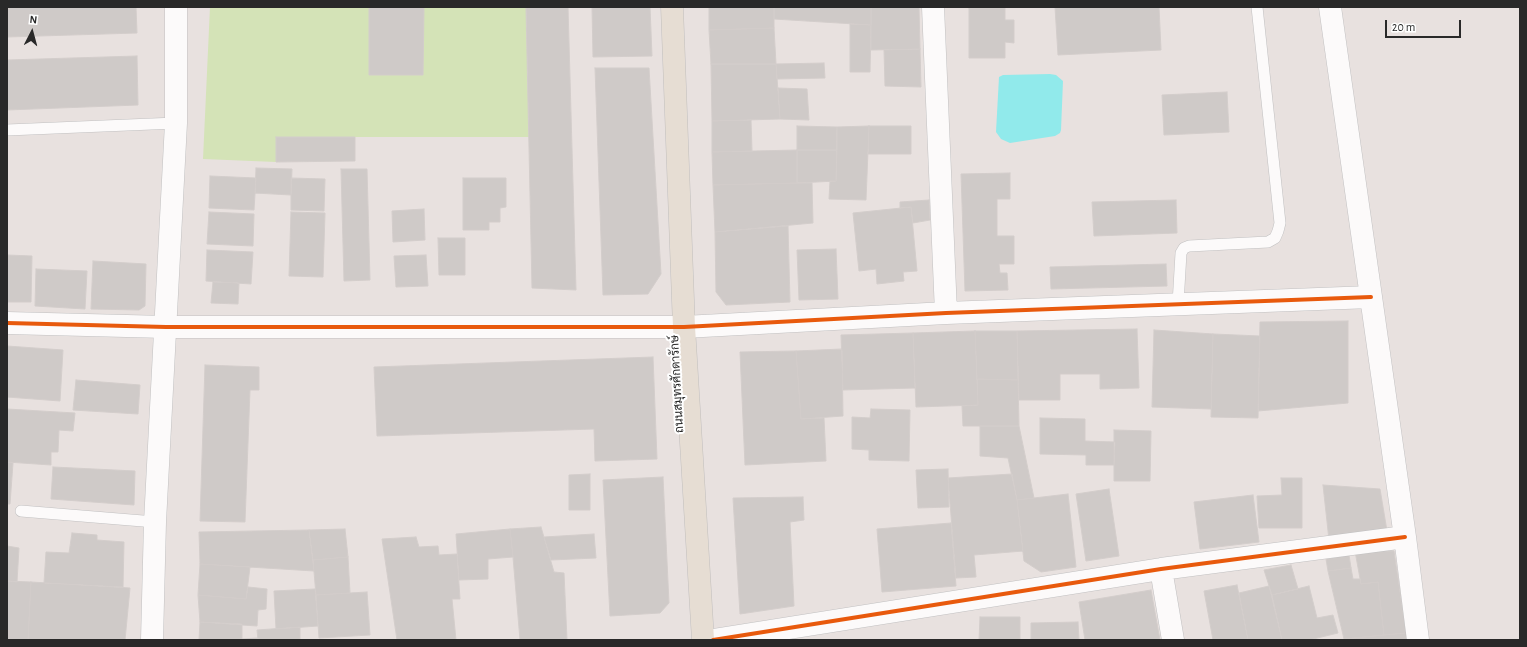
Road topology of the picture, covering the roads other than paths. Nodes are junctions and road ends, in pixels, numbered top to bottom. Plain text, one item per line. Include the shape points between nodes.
1 (176, 7) edge
2 (672, 7) edge
3 (933, 7) edge
4 (1257, 7) edge
5 (1330, 7) edge
6 (176, 123) junction
7 (7, 130) edge
8 (1371, 297) junction
9 (1178, 304) junction
10 (946, 313) junction
11 (7, 323) edge
12 (166, 327) junction
13 (684, 327) junction
14 (21, 511) dead end
15 (155, 522) junction
16 (1405, 537) junction
17 (1162, 569) junction
18 (152, 640) edge
19 (703, 640) edge
20 (713, 640) edge
21 (1173, 640) edge
22 (1418, 640) edge

1 - 6 street
2 - 13 main road, ถนนสมุทรศักดารักษ์
3 - 10 street
4 - 9 lane via 1280,223 1278,231 1275,238 1268,242 1184,248 1181,253
5 - 8 street
6 - 7 lane
6 - 12 street
8 - 9 street
8 - 16 street
9 - 10 street
10 - 13 street
11 - 12 street
12 - 13 street
12 - 15 street
13 - 19 main road, ถนนสมุทรศักดารักษ์
14 - 15 lane
15 - 18 street
16 - 17 street
16 - 22 street
17 - 20 street
17 - 21 street

